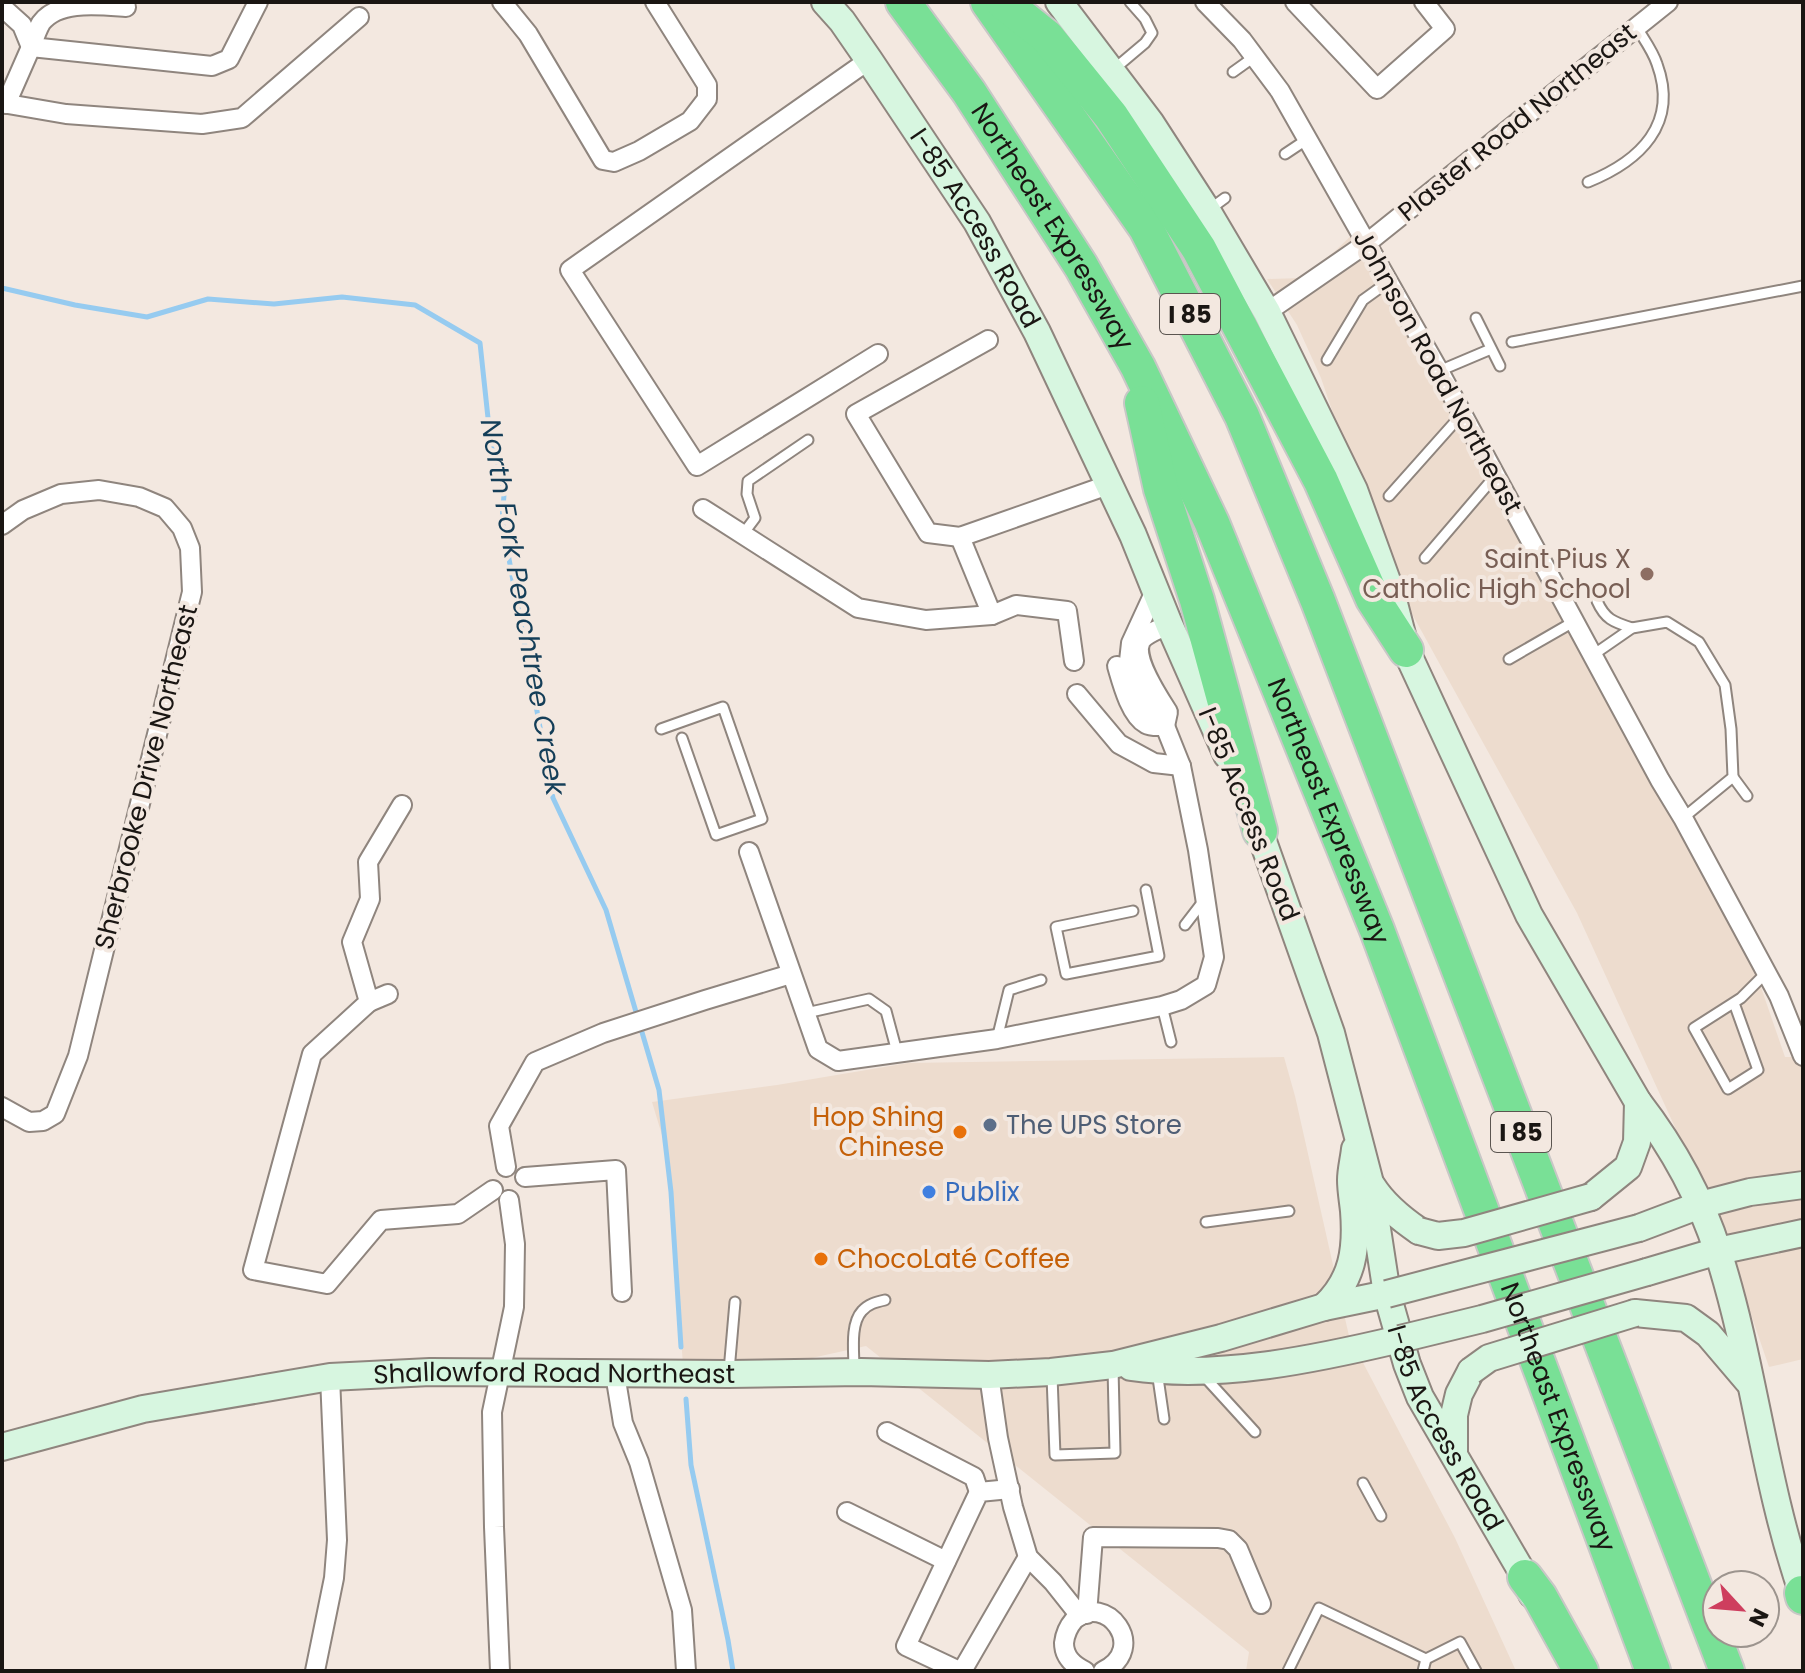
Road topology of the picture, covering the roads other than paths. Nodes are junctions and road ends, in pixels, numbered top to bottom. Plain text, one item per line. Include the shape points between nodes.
1 (258, 2) edge
2 (502, 2) edge
3 (655, 2) edge
4 (825, 2) edge
5 (903, 2) edge
6 (988, 2) edge
7 (1003, 2) edge
8 (1059, 2) edge
9 (1130, 2) edge
10 (1205, 2) edge
11 (1295, 2) edge
12 (1424, 2) edge
13 (1668, 2) edge
14 (2, 7) edge
15 (126, 7) dead end
16 (359, 17) dead end
17 (1636, 26) junction
18 (31, 47) junction
19 (1254, 57) junction
20 (869, 60) junction
21 (1112, 71) junction
22 (1233, 72) dead end
23 (4, 104) edge
24 (1306, 140) junction
25 (1285, 154) dead end
26 (1588, 182) dead end
27 (1367, 243) junction
28 (1388, 282) junction
29 (1803, 286) edge
30 (1267, 312) junction
31 (1476, 318) dead end
32 (988, 340) dead end
33 (1512, 342) dead end
34 (1491, 349) junction
35 (878, 354) dead end
36 (1327, 360) dead end
37 (1500, 366) dead end
38 (1138, 367) junction
39 (1439, 371) junction
40 (1462, 414) junction
41 (808, 440) dead end
42 (1496, 475) junction
43 (1108, 485) junction
44 (1389, 496) dead end
45 (703, 509) dead end
46 (2, 525) edge
47 (743, 534) junction
48 (960, 537) junction
49 (1425, 558) dead end
50 (1155, 591) junction
51 (1597, 601) dead end
52 (992, 615) junction
53 (1575, 621) junction
54 (1169, 624) junction
55 (1632, 628) junction
56 (1406, 650) junction
57 (1593, 655) junction
58 (1509, 659) dead end
59 (1074, 661) dead end
60 (1077, 694) dead end
61 (1143, 697) junction
62 (661, 729) dead end
63 (682, 738) dead end
64 (1181, 766) junction
65 (1733, 777) junction
66 (1747, 796) dead end
67 (402, 805) dead end
68 (1683, 818) junction
69 (1260, 831) junction
70 (749, 852) dead end
71 (1146, 890) dead end
72 (1205, 898) junction
73 (1133, 911) dead end
74 (1185, 925) dead end
75 (1766, 973) junction
76 (791, 974) junction
77 (1041, 980) dead end
78 (388, 994) dead end
79 (369, 1002) junction
80 (1734, 1003) junction
81 (1162, 1006) junction
82 (806, 1013) junction
83 (997, 1039) junction
84 (1171, 1042) dead end
85 (897, 1052) junction
86 (1803, 1056) edge
87 (1638, 1102) junction
88 (2, 1107) edge
89 (1357, 1137) junction
90 (506, 1167) junction
91 (525, 1177) junction
92 (1370, 1183) junction
93 (1803, 1185) edge
94 (493, 1190) junction
95 (509, 1200) junction
96 (1700, 1205) junction
97 (1289, 1211) dead end
98 (1206, 1222) dead end
99 (1803, 1233) edge
100 (1718, 1251) junction
101 (622, 1292) dead end
102 (1387, 1294) junction
103 (885, 1300) dead end
104 (735, 1302) dead end
105 (1324, 1307) junction
106 (1400, 1339) junction
107 (1113, 1365) junction
108 (1198, 1370) junction
109 (1157, 1371) junction
110 (1051, 1372) junction
111 (499, 1373) junction
112 (854, 1373) junction
113 (615, 1374) junction
114 (729, 1374) junction
115 (989, 1375) junction
116 (330, 1377) junction
117 (1750, 1384) junction
118 (1164, 1419) dead end
119 (887, 1432) dead end
120 (1255, 1432) dead end
121 (2, 1447) edge
122 (1454, 1456) junction
123 (1363, 1483) dead end
124 (1010, 1489) junction
125 (979, 1492) junction
126 (847, 1512) dead end
127 (1381, 1516) dead end
128 (1028, 1557) junction
129 (946, 1561) junction
130 (1525, 1577) junction
131 (1803, 1595) edge
132 (1261, 1604) dead end
133 (1083, 1615) junction
134 (1426, 1659) junction
135 (315, 1671) edge
136 (500, 1671) edge
137 (686, 1671) edge
138 (961, 1671) edge
139 (1084, 1671) edge
140 (1103, 1671) edge
141 (1288, 1671) edge
142 (1423, 1671) edge
143 (1476, 1671) edge
144 (1565, 1671) edge
145 (1581, 1671) edge
146 (1653, 1671) edge
147 (1727, 1671) edge

1 - 18 street via 229,59 212,66
2 - 3 street via 528,34 603,160 614,162 690,121 707,99 707,85
4 - 20 main road, I-85 Access Road
5 - 38 highway, Northeast Expressway / I 85 via 1045,208
6 - 147 highway, I 85 via 1146,228 1242,416 1318,601
7 - 56 highway via 1047,37 1111,116 1199,249 1321,481 1373,599
8 - 21 main road
9 - 21 lane via 1152,33
10 - 19 street, Johnson Road Northeast
11 - 12 street via 1377,89 1445,29
13 - 17 street, Plaster Road Northeast
14 - 18 street via 22,25
15 - 18 street via 61,5 42,21
16 - 23 street via 242,118 202,124
17 - 26 lane via 1663,83 1661,117 1627,162
17 - 27 street, Plaster Road Northeast
18 - 23 street
19 - 22 lane
19 - 24 street, Johnson Road Northeast
20 - 35 street via 570,270 697,466
20 - 43 main road, I-85 Access Road via 977,222 1037,332
21 - 30 main road via 1216,205
24 - 25 lane
24 - 27 street, Johnson Road Northeast
27 - 28 street, Johnson Road Northeast
27 - 30 street, Plaster Road Northeast
28 - 36 lane via 1363,300
28 - 39 street, Johnson Road Northeast
29 - 33 lane
30 - 56 main road via 1354,490
31 - 34 lane
32 - 48 street via 856,414 928,533
34 - 37 lane
34 - 39 lane
38 - 69 highway via 1161,489
38 - 146 highway, Northeast Expressway / I 85 via 1212,523 1377,930
39 - 40 street, Johnson Road Northeast
40 - 42 street, Johnson Road Northeast
40 - 44 lane
41 - 47 lane via 748,481 755,518
42 - 49 lane
42 - 53 street, Johnson Road Northeast
43 - 48 street
43 - 50 main road, I-85 Access Road
45 - 47 street
46 - 88 street, Sherbrooke Drive Northeast via 61,494 99,490 139,497 165,508 182,528 190,548 192,592 78,1056 55,1114 29,1122
47 - 52 street via 858,608 926,620
48 - 52 street
50 - 54 main road, I-85 Access Road
50 - 61 street via 1131,643 1128,670
51 - 55 lane via 1603,614
52 - 59 street via 1016,605 1067,611
53 - 57 street, Johnson Road Northeast
53 - 58 lane
54 - 61 street via 1140,643
54 - 69 main road, I-85 Access Road
55 - 57 lane
55 - 65 lane via 1667,622 1699,642 1725,685
56 - 87 main road via 1529,915
57 - 68 street, Johnson Road Northeast
60 - 64 street via 1119,744 1154,763
61 - 64 street via 1165,726
62 - 63 lane via 723,707 762,819 716,835
64 - 72 street
65 - 66 lane
65 - 68 lane
67 - 79 street via 368,862 370,899 352,942
68 - 75 street, Johnson Road Northeast
69 - 89 main road, I-85 Access Road via 1331,1033
70 - 76 street
71 - 73 lane via 1159,956 1066,974 1056,927
72 - 74 lane
72 - 81 street via 1214,957 1206,985
75 - 80 lane
75 - 86 street, Johnson Road Northeast
76 - 82 street
76 - 90 street via 603,1033 535,1062 499,1126
77 - 83 lane via 1009,990
78 - 79 street
79 - 94 street via 312,1054 253,1270 327,1284 381,1220 458,1214
80 - 80 lane via 1694,1028 1728,1089 1758,1070
81 - 83 street
81 - 84 lane
82 - 85 street via 818,1049 838,1061
82 - 85 lane via 869,999 886,1011
83 - 85 street
87 - 92 main road, bridge via 1637,1142 1628,1167 1591,1197 1438,1236 1419,1231 1388,1207
87 - 96 main road via 1659,1129
89 - 92 main road, I-85 Access Road
89 - 105 main road via 1351,1180 1354,1256 1346,1282
90 - 91 street
90 - 94 street via 493,1177
91 - 95 street via 523,1193
91 - 101 street via 616,1170
92 - 102 main road, I-85 Access Road
93 - 96 main road, Shallowford Road Northeast
94 - 95 street
95 - 111 street via 514,1307
96 - 100 main road
96 - 102 main road, Shallowford Road Northeast, bridge via 1639,1228
97 - 98 lane
99 - 100 main road, Shallowford Road Northeast
100 - 106 main road, Shallowford Road Northeast, bridge
100 - 117 main road
102 - 105 main road, Shallowford Road Northeast
102 - 106 main road, I-85 Access Road
103 - 112 lane via 859,1313
104 - 114 lane
105 - 107 main road, Shallowford Road Northeast via 1221,1330
106 - 108 main road, Shallowford Road Northeast via 1305,1359
106 - 122 main road, I-85 Access Road via 1420,1397
107 - 109 main road, Shallowford Road Northeast
107 - 110 main road, Shallowford Road Northeast
107 - 110 lane via 1115,1453 1055,1455
108 - 109 main road, Shallowford Road Northeast
108 - 120 lane
109 - 118 lane
110 - 115 main road, Shallowford Road Northeast
111 - 113 main road, Shallowford Road Northeast
111 - 116 main road, Shallowford Road Northeast
111 - 136 street via 492,1412
112 - 114 main road, Shallowford Road Northeast
112 - 115 main road, Shallowford Road Northeast
113 - 114 main road, Shallowford Road Northeast
113 - 137 street via 623,1423 682,1610
115 - 124 street
116 - 121 main road, Shallowford Road Northeast via 143,1409
116 - 135 street via 337,1540
117 - 122 main road, bridge via 1708,1334 1686,1318 1635,1313 1489,1358 1471,1371 1454,1415
117 - 131 main road
119 - 125 street via 974,1477
122 - 130 main road, I-85 Access Road
123 - 127 lane
124 - 125 street
124 - 128 street
125 - 129 street
126 - 129 street
128 - 133 street
128 - 138 street
129 - 138 street via 906,1646
130 - 144 main road, I-85 Access Road
130 - 145 highway
132 - 133 street via 1238,1549 1229,1540 1093,1537
133 - 139 street via 1067,1629 1064,1649
133 - 140 street via 1108,1616 1124,1639 1119,1658
134 - 141 lane via 1319,1608
134 - 142 lane
134 - 143 lane via 1460,1642

